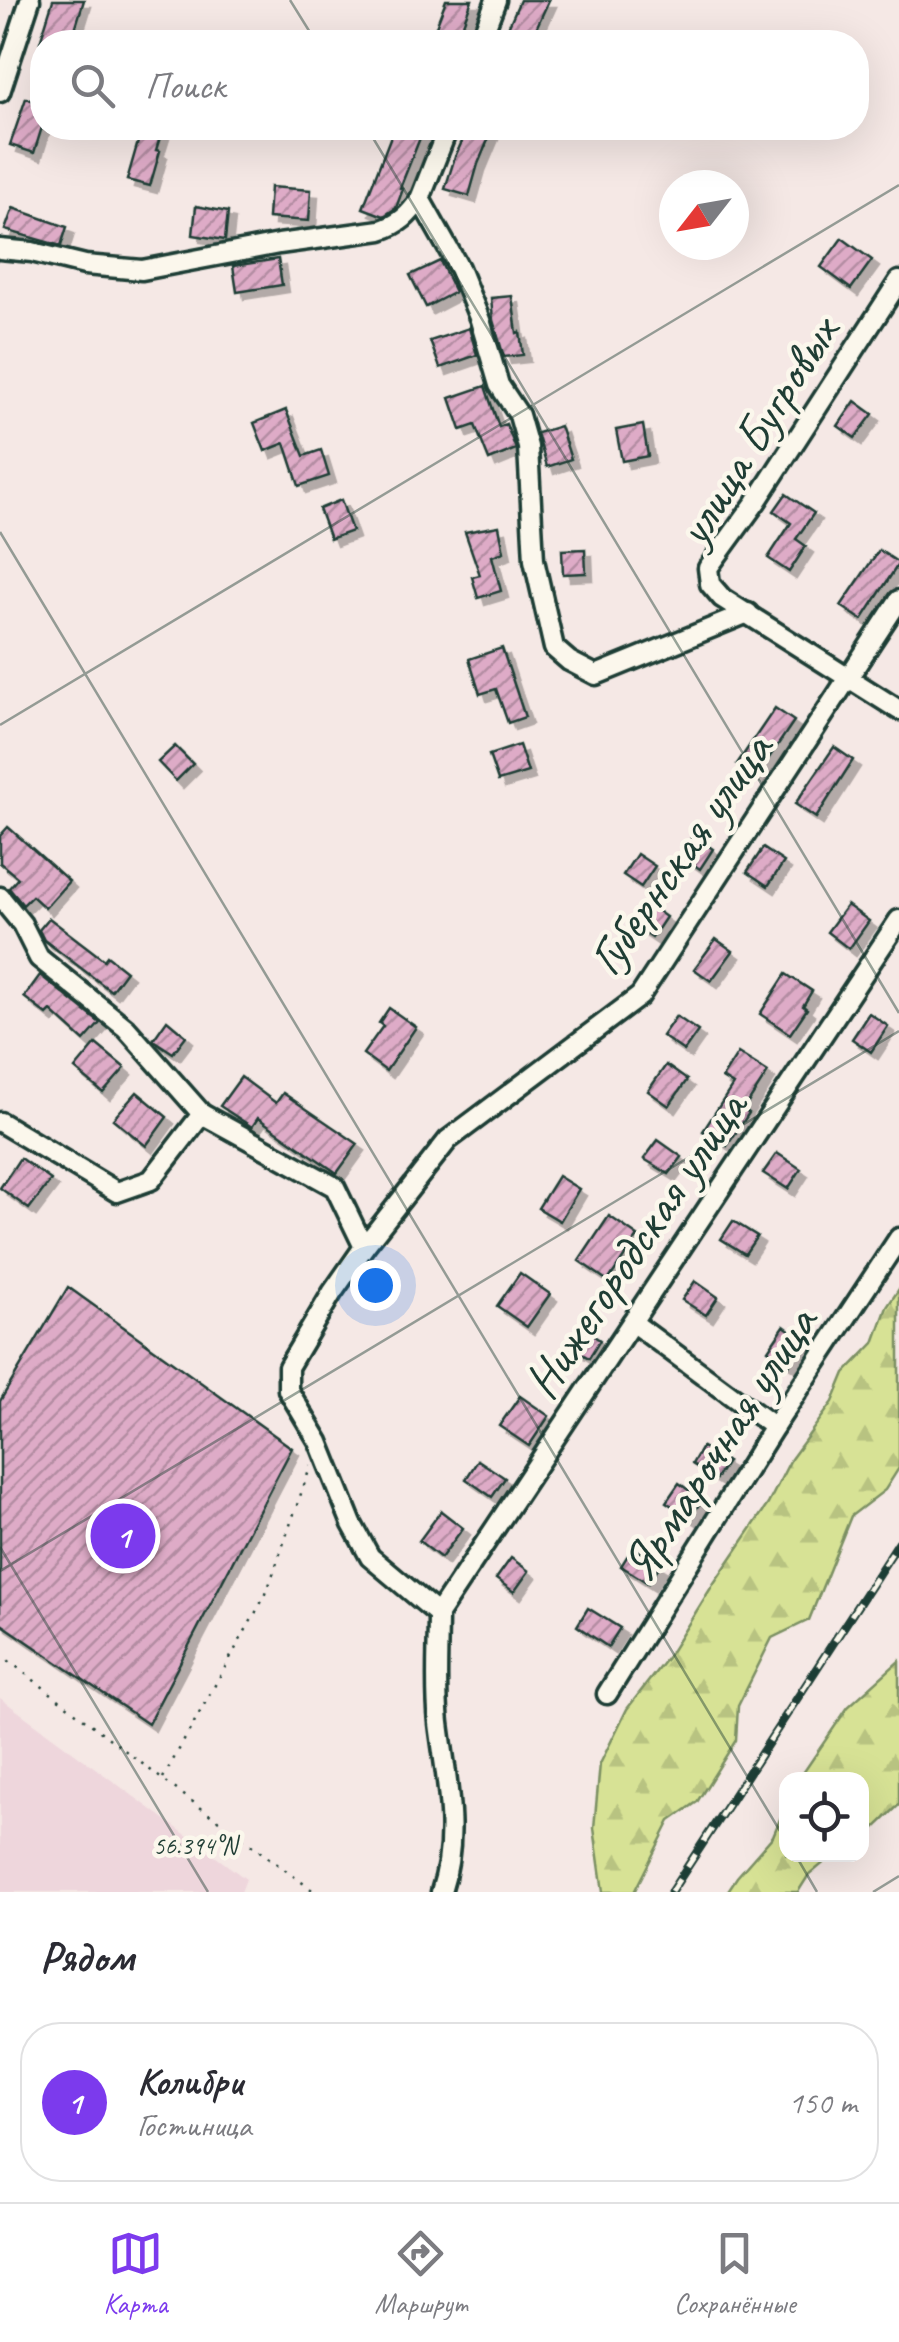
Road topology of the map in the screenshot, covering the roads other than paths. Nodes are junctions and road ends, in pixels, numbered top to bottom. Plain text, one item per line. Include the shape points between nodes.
1 (30, 0) edge
2 (496, 0) edge
3 (485, 30) edge
4 (0, 92) edge
5 (443, 140) edge
6 (420, 199) junction
7 (0, 249) edge
8 (899, 281) edge
9 (899, 600) edge
10 (748, 613) junction
11 (848, 677) junction
12 (899, 710) edge
13 (0, 898) edge
14 (899, 920) edge
15 (202, 1114) junction
16 (0, 1122) edge
17 (899, 1238) edge
18 (364, 1246) junction
19 (632, 1322) junction
20 (774, 1427) junction
21 (438, 1614) junction
22 (608, 1694) dead end
23 (442, 1892) edge

1 - 4 street
2 - 3 street
5 - 6 street
6 - 7 street via 410,215 381,230 142,270
6 - 10 street via 458,268 528,446 534,560 554,648 596,674
8 - 10 street, улица Бугровых via 708,568 722,598
9 - 11 street, Губернская улица
10 - 11 street
11 - 12 street
11 - 18 street, Губернская улица via 640,996 448,1140
13 - 15 street via 39,958 126,1028
14 - 19 street, Нижегородская улица
15 - 16 street via 151,1180 117,1192
15 - 18 street via 335,1187
17 - 20 street, Ярмарочная улица
18 - 21 street, Губернская улица via 288,1367 288,1390 370,1557
19 - 20 street
19 - 21 street, Нижегородская улица
20 - 22 street, Ярмарочная улица
21 - 23 street via 439,1718 452,1819

